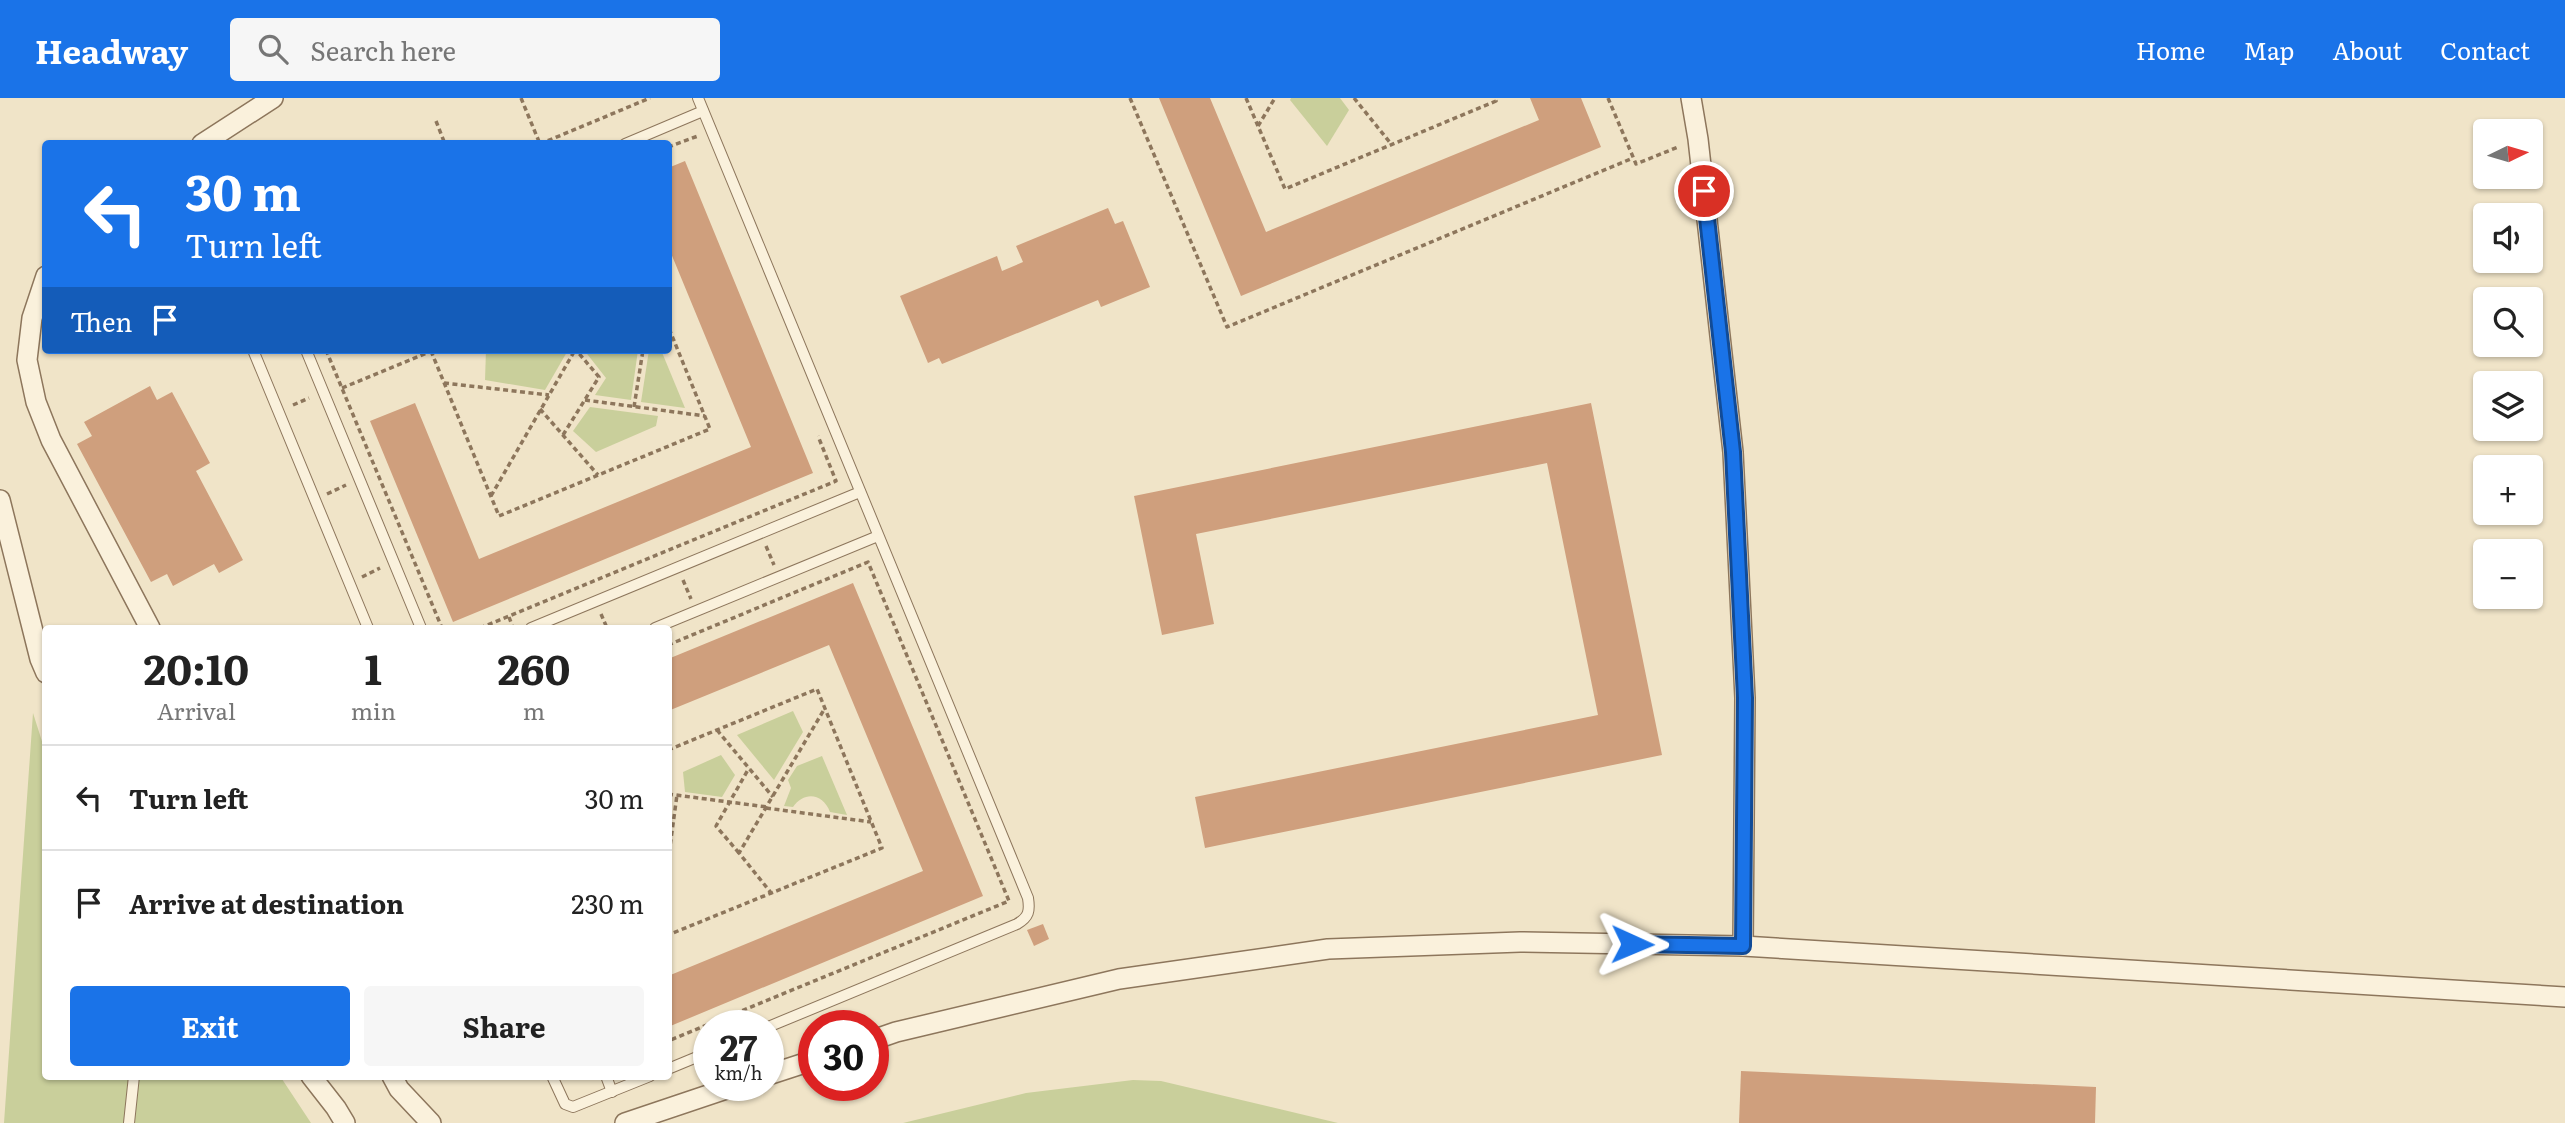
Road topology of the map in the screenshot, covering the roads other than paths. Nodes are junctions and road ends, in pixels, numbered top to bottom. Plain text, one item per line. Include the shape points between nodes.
1 (273, 98) edge
2 (698, 98) edge
3 (1691, 98) edge
4 (704, 111) junction
5 (208, 140) edge
6 (635, 140) edge
7 (42, 288) edge
8 (255, 354) edge
9 (308, 354) edge
10 (860, 492) junction
11 (0, 500) edge
12 (878, 536) junction
13 (147, 625) edge
14 (367, 625) edge
15 (420, 625) edge
16 (538, 625) edge
17 (661, 625) edge
18 (42, 664) edge
19 (1743, 946) junction
20 (2565, 997) edge
21 (784, 1020) edge
22 (889, 1034) edge
23 (693, 1059) edge
24 (672, 1067) edge
25 (134, 1080) edge
26 (314, 1080) edge
27 (394, 1080) edge
28 (554, 1080) edge
29 (608, 1080) edge
30 (640, 1080) edge
31 (612, 1092) junction
32 (693, 1100) edge
33 (129, 1123) edge
34 (345, 1123) edge
35 (431, 1123) edge
36 (625, 1123) edge

1 - 5 street
2 - 4 lane
3 - 19 street via 1733,452 1745,698
4 - 6 lane
4 - 10 lane
7 - 13 street via 32,318 27,360 36,402 51,440
8 - 14 lane
9 - 15 lane
10 - 12 lane
10 - 16 lane
11 - 18 street
12 - 17 lane
12 - 21 lane via 1030,909 1027,919 1017,924
19 - 20 street
19 - 22 street via 1520,942 1328,949 1119,979
23 - 24 lane
25 - 33 lane
26 - 34 street
27 - 35 street
28 - 31 lane via 565,1104 573,1107
29 - 31 lane
30 - 31 lane
32 - 36 street

